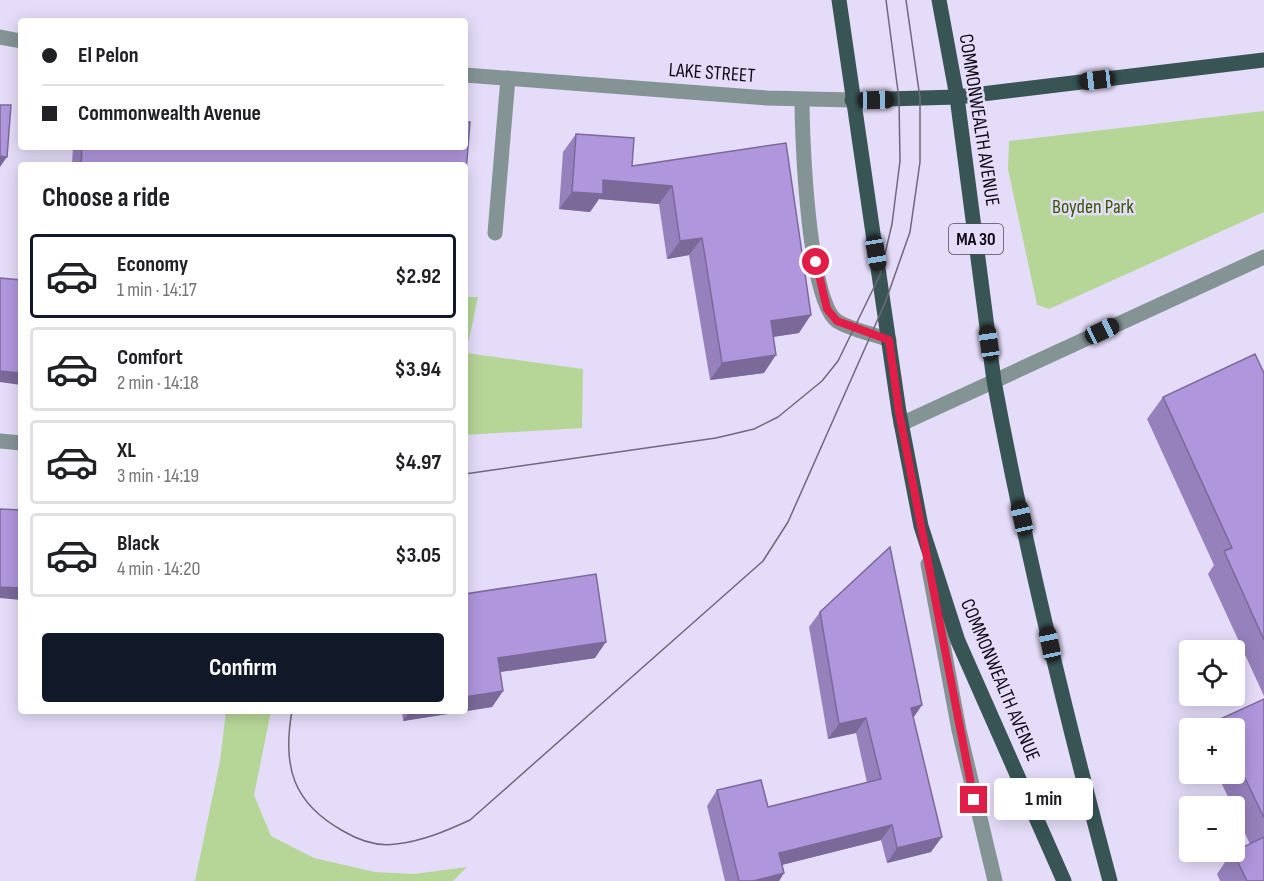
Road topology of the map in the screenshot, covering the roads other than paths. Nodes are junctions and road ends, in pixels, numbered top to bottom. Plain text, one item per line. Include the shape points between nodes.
1 (839, 0) edge
2 (939, 0) edge
3 (0, 37) edge
4 (18, 40) edge
5 (1264, 60) edge
6 (468, 75) edge
7 (508, 78) junction
8 (957, 97) junction
9 (802, 100) junction
10 (852, 100) junction
11 (495, 233) dead end
12 (1264, 256) edge
13 (889, 340) junction
14 (994, 381) junction
15 (901, 423) junction
16 (0, 441) edge
17 (18, 443) edge
18 (921, 526) junction
19 (995, 881) edge
20 (1064, 881) edge
21 (1110, 881) edge

1 - 10 main road, COMMONWEALTH AVENUE
2 - 8 main road, COMMONWEALTH AVENUE / MA 30
3 - 4 street
5 - 8 main road, LAKE STREET
6 - 7 street, LAKE STREET
7 - 9 street, LAKE STREET
7 - 11 street
8 - 10 main road, LAKE STREET
8 - 14 main road, COMMONWEALTH AVENUE / MA 30
9 - 10 street, LAKE STREET
9 - 13 street via 802,155 811,239 827,309 837,321
10 - 13 main road, COMMONWEALTH AVENUE
12 - 14 street
13 - 15 main road, COMMONWEALTH AVENUE
14 - 15 street
14 - 21 main road, COMMONWEALTH AVENUE / MA 30 via 1050,644
15 - 18 main road, COMMONWEALTH AVENUE
16 - 17 street
18 - 19 street, COMMONWEALTH AVENUE via 959,730
18 - 20 main road, COMMONWEALTH AVENUE via 958,642

